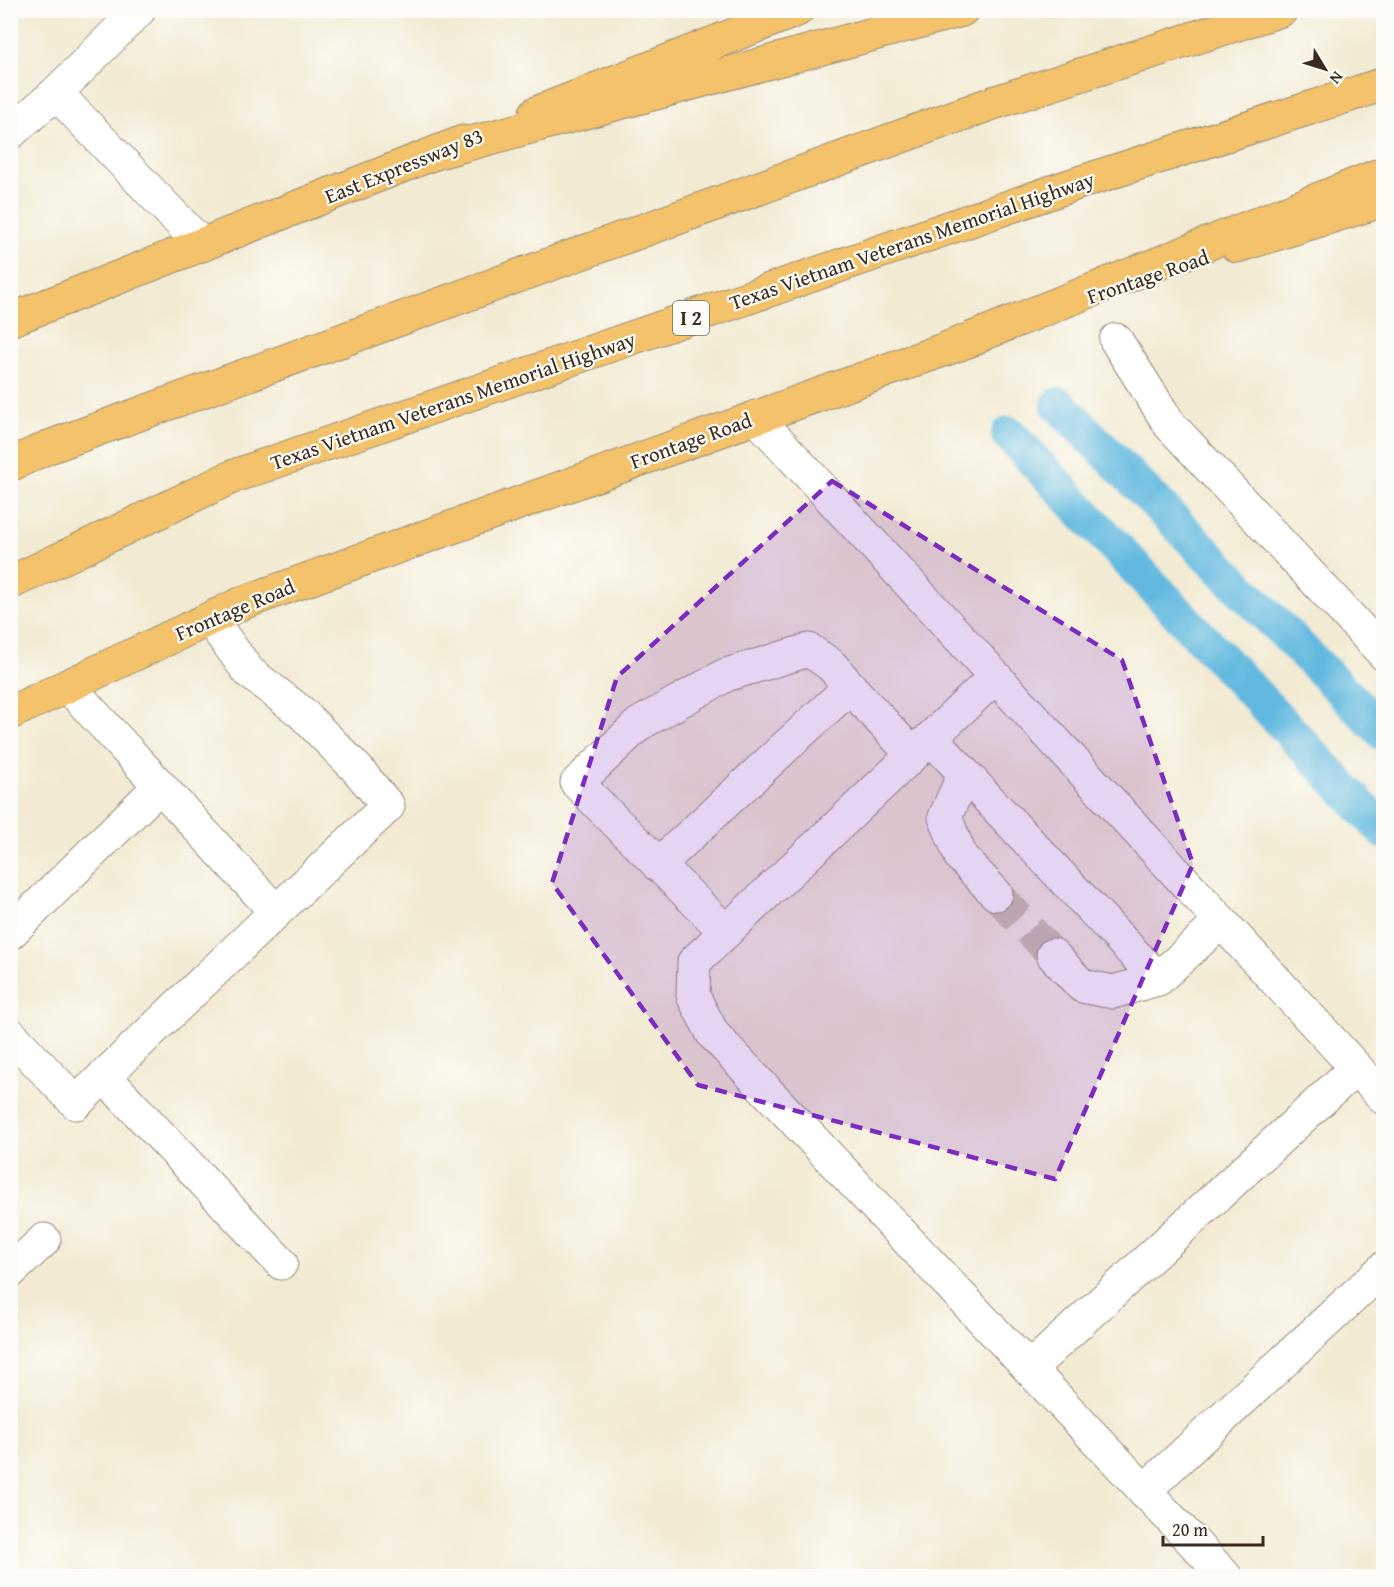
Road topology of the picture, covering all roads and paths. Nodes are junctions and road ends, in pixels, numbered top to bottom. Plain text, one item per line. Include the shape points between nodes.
1 (139, 10) edge
2 (962, 10) edge
3 (1281, 10) edge
4 (783, 13) edge
5 (1383, 84) edge
6 (56, 93) junction
7 (10, 133) edge
8 (438, 152) junction
9 (1383, 173) edge
10 (1383, 200) edge
11 (201, 245) junction
12 (10, 320) edge
13 (1116, 340) dead end
14 (948, 348) junction
15 (756, 417) junction
16 (10, 465) edge
17 (10, 583) edge
18 (210, 619) junction
19 (1383, 654) edge
20 (995, 677) junction
21 (68, 686) junction
22 (850, 687) junction
23 (10, 712) edge
24 (922, 746) junction
25 (964, 774) junction
26 (160, 786) junction
27 (658, 865) junction
28 (996, 894) tunnel mouth
29 (276, 912) junction
30 (1221, 922) junction
31 (726, 932) junction
32 (10, 933) edge
33 (1053, 955) tunnel mouth
34 (1158, 979) junction
35 (10, 1034) edge
36 (1356, 1068) junction
37 (104, 1076) junction
38 (1383, 1098) edge
39 (44, 1240) dead end
40 (281, 1263) dead end
41 (1383, 1268) edge
42 (10, 1272) edge
43 (1029, 1369) junction
44 (1144, 1491) junction
45 (1225, 1576) edge

1 - 6 lane
2 - 8 main road
3 - 16 main road via 990,104 46,448
4 - 8 main road, East Expressway 83
5 - 17 main road, Texas Vietnam Veterans Memorial Highway / I 2 via 1072,185 234,476
6 - 7 lane
6 - 11 lane
8 - 11 main road, East Expressway 83
9 - 14 main road
10 - 14 main road, Frontage Road via 1220,252
11 - 12 main road, East Expressway 83
13 - 19 lane via 1170,425
14 - 15 main road, Frontage Road
15 - 18 main road, Frontage Road via 245,602
15 - 20 lane
18 - 21 main road, Frontage Road
18 - 29 lane via 249,672 301,712 388,806
20 - 24 lane
20 - 30 lane
21 - 23 main road, Frontage Road
21 - 26 lane
22 - 24 lane
22 - 27 lane
22 - 27 lane via 831,665 809,650 726,675 639,724 577,783
24 - 25 lane
24 - 31 lane
25 - 28 lane via 945,818 961,857
25 - 34 lane
26 - 29 lane
26 - 32 lane
27 - 31 lane
29 - 37 lane
30 - 34 lane
30 - 36 lane
31 - 43 lane via 694,962 693,996 713,1034
33 - 34 lane via 1082,986 1113,992
35 - 37 lane via 76,1103
36 - 38 lane
36 - 43 lane
37 - 40 lane
39 - 42 lane
41 - 44 lane
43 - 44 lane
44 - 45 lane

